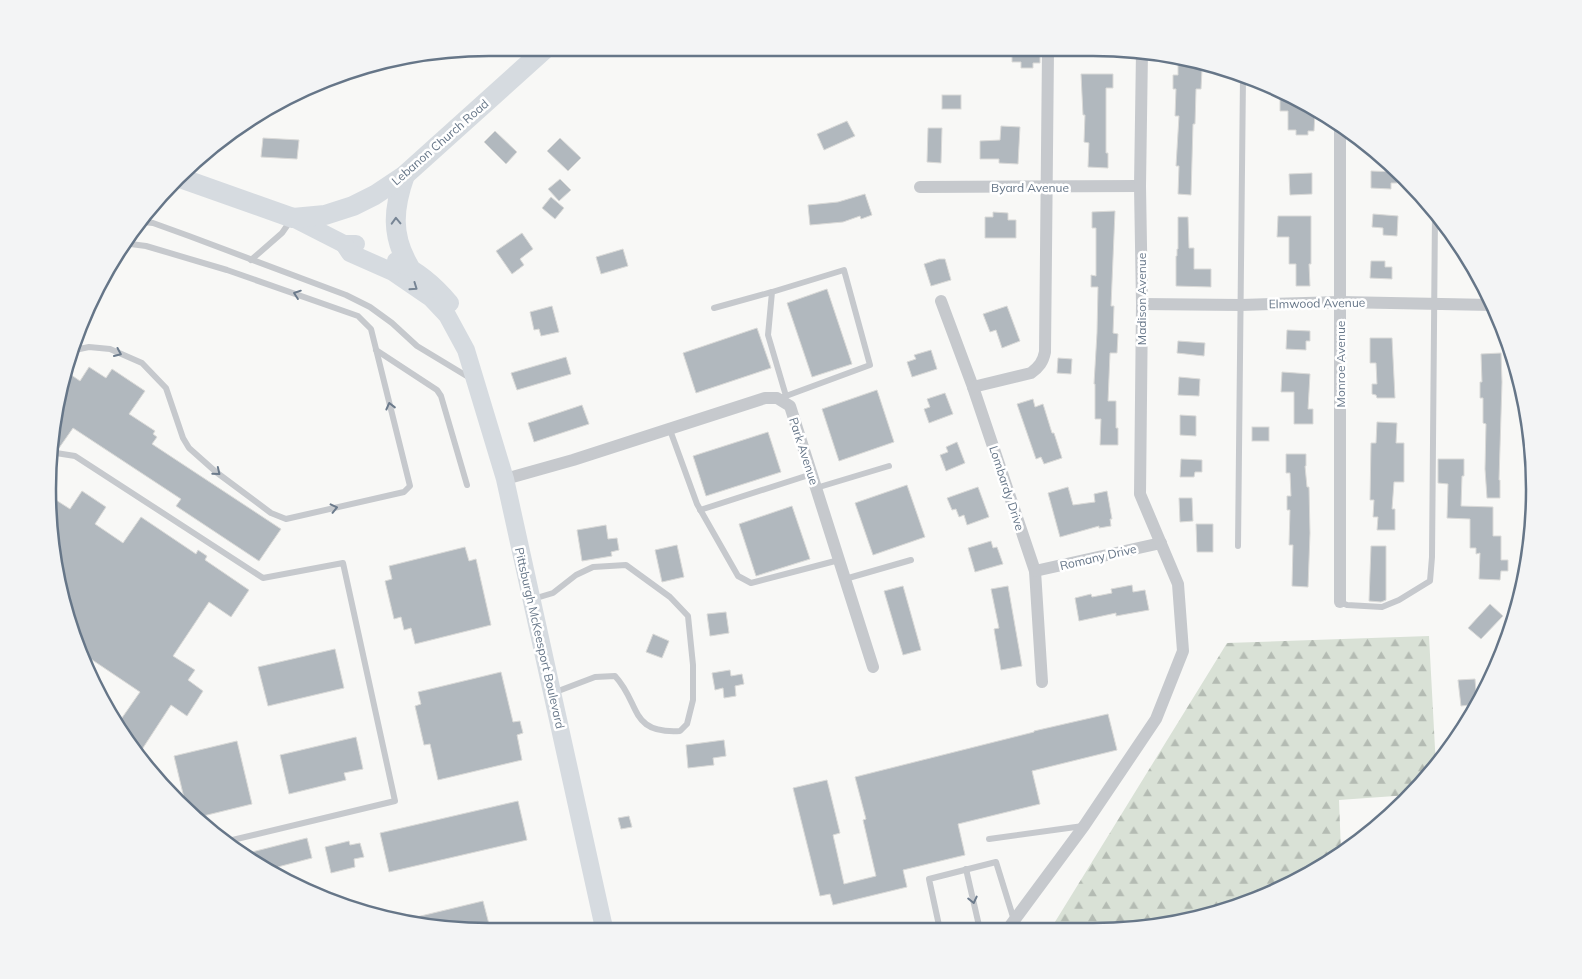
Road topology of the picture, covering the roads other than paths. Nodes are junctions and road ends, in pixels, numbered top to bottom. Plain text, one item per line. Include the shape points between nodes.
1 (537, 56) edge
2 (1048, 56) edge
3 (1142, 59) edge
4 (1243, 83) edge
5 (1340, 134) edge
6 (405, 175) junction
7 (186, 180) edge
8 (1140, 186) junction
9 (920, 187) dead end
10 (1047, 187) junction
11 (292, 218) junction
12 (148, 223) edge
13 (1436, 226) edge
14 (132, 244) edge
15 (344, 244) junction
16 (251, 260) junction
17 (409, 266) junction
18 (772, 292) junction
19 (941, 300) dead end
20 (1340, 302) junction
21 (1142, 304) junction
22 (1436, 304) junction
23 (1240, 305) junction
24 (1484, 305) edge
25 (714, 308) dead end
26 (79, 349) edge
27 (376, 350) junction
28 (466, 350) junction
29 (476, 381) junction
30 (973, 387) junction
31 (782, 397) junction
32 (670, 430) junction
33 (58, 454) edge
34 (889, 466) dead end
35 (812, 474) junction
36 (505, 479) junction
37 (467, 485) dead end
38 (816, 488) junction
39 (700, 510) junction
40 (1161, 543) junction
41 (1238, 546) dead end
42 (839, 560) junction
43 (911, 560) dead end
44 (1034, 571) junction
45 (845, 579) junction
46 (532, 600) junction
47 (1340, 602) joint
48 (873, 667) dead end
49 (1042, 682) dead end
50 (552, 693) junction
51 (1084, 826) junction
52 (235, 839) edge
53 (989, 839) dead end
54 (966, 870) junction
55 (603, 923) edge
56 (938, 923) edge
57 (978, 923) edge
58 (1010, 923) edge
59 (1011, 923) edge

1 - 6 main road, Lebanon Church Road
2 - 10 street
3 - 8 street, Madison Avenue
4 - 23 lane
5 - 20 street, Monroe Avenue
6 - 11 main road, Lebanon Church Road via 353,206 325,215
17 -> 6 main road via 401,252 395,223 397,197
7 - 11 main road, Pittsburgh McKeesport Boulevard
8 - 10 street, Byard Avenue
8 - 21 street, Madison Avenue
9 - 10 street, Byard Avenue
10 - 30 street via 1043,362 1031,373
11 - 15 main road, Pittsburgh McKeesport Boulevard
11 - 16 lane via 282,233
12 - 16 lane
13 - 22 lane
27 -> 14 lane via 371,329 358,316 227,270
15 - 17 main road, Pittsburgh McKeesport Boulevard via 357,244
15 -> 28 main road, Pittsburgh McKeesport Boulevard via 350,253 392,272 431,298 447,316
16 - 29 lane via 370,307 417,346
17 - 28 main road, Pittsburgh McKeesport Boulevard via 438,288 456,311 466,332
18 - 25 lane
18 - 31 lane via 768,335
18 - 31 lane via 844,270 870,365
19 - 30 street, Lombardy Drive
20 - 22 street, Elmwood Avenue
20 - 23 street, Elmwood Avenue
20 - 47 street, Monroe Avenue
21 - 23 street, Elmwood Avenue
21 - 40 street, Madison Avenue via 1140,494
22 - 24 street, Elmwood Avenue
22 - 47 lane via 1430,581 1382,607
23 - 41 lane
26 -> 27 lane via 110,349 142,363 166,388 189,448 271,513 286,519 404,492 410,486
27 - 37 lane via 437,390
28 - 29 main road, Pittsburgh McKeesport Boulevard
29 - 36 main road, Pittsburgh McKeesport Boulevard
30 - 44 street, Lombardy Drive
31 - 32 street via 765,398
31 - 35 street, Park Avenue via 790,406
32 - 36 street
32 - 39 lane
33 - 52 lane via 75,456 263,578 343,563 395,801
34 - 38 lane
35 - 38 street, Park Avenue
35 - 39 lane
36 - 46 main road, Pittsburgh McKeesport Boulevard
38 - 42 street, Park Avenue
39 - 42 lane via 738,576 750,583
40 - 44 street, Romany Drive
40 - 51 street, Madison Avenue via 1178,584 1183,651 1156,719
42 - 45 street, Park Avenue
43 - 45 lane
44 - 49 street, Lombardy Drive
45 - 48 street, Park Avenue
46 - 50 main road, Pittsburgh McKeesport Boulevard
46 - 50 lane via 552,593 593,567 626,565 670,597 688,616 693,700 687,724 680,730 664,731 649,726 635,712 627,692 615,676 595,677
50 - 55 main road, Pittsburgh McKeesport Boulevard
51 - 53 lane
51 - 59 street, Madison Avenue
54 - 56 lane via 928,879
54 -> 57 lane
54 - 58 lane via 996,862

